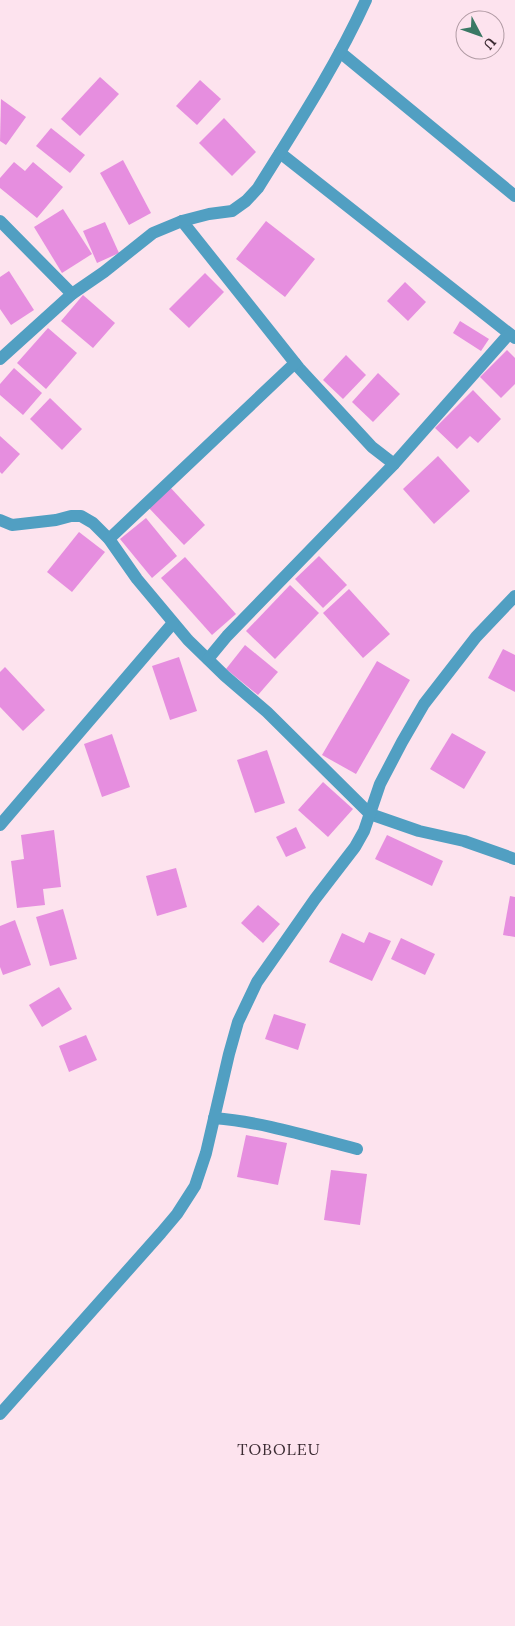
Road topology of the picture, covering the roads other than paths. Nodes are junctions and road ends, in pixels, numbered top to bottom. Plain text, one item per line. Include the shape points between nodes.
1 (366, 0) edge
2 (340, 52) junction
3 (280, 152) junction
4 (515, 196) edge
5 (0, 221) edge
6 (182, 221) junction
7 (72, 294) junction
8 (512, 336) edge
9 (0, 359) edge
10 (295, 363) junction
11 (394, 464) junction
12 (0, 520) edge
13 (109, 539) junction
14 (515, 596) edge
15 (173, 623) junction
16 (208, 659) junction
17 (370, 814) junction
18 (0, 825) edge
19 (515, 859) edge
20 (214, 1118) junction
21 (358, 1149) dead end
22 (0, 1414) edge

1 - 2 street
2 - 3 street
2 - 4 street
3 - 6 street via 258,188 232,211
3 - 8 street
5 - 7 street
6 - 7 street via 152,234
6 - 10 street
7 - 9 street
8 - 11 street
10 - 11 street via 372,447
10 - 13 street
11 - 16 street
12 - 13 street via 12,525 81,516
13 - 15 street
14 - 17 street via 476,637 424,704 380,784
15 - 16 street
15 - 18 street
16 - 17 street
17 - 19 street
17 - 20 street via 355,847 298,922 247,1001 238,1022
20 - 21 street via 262,1124
20 - 22 street via 194,1186 177,1214

